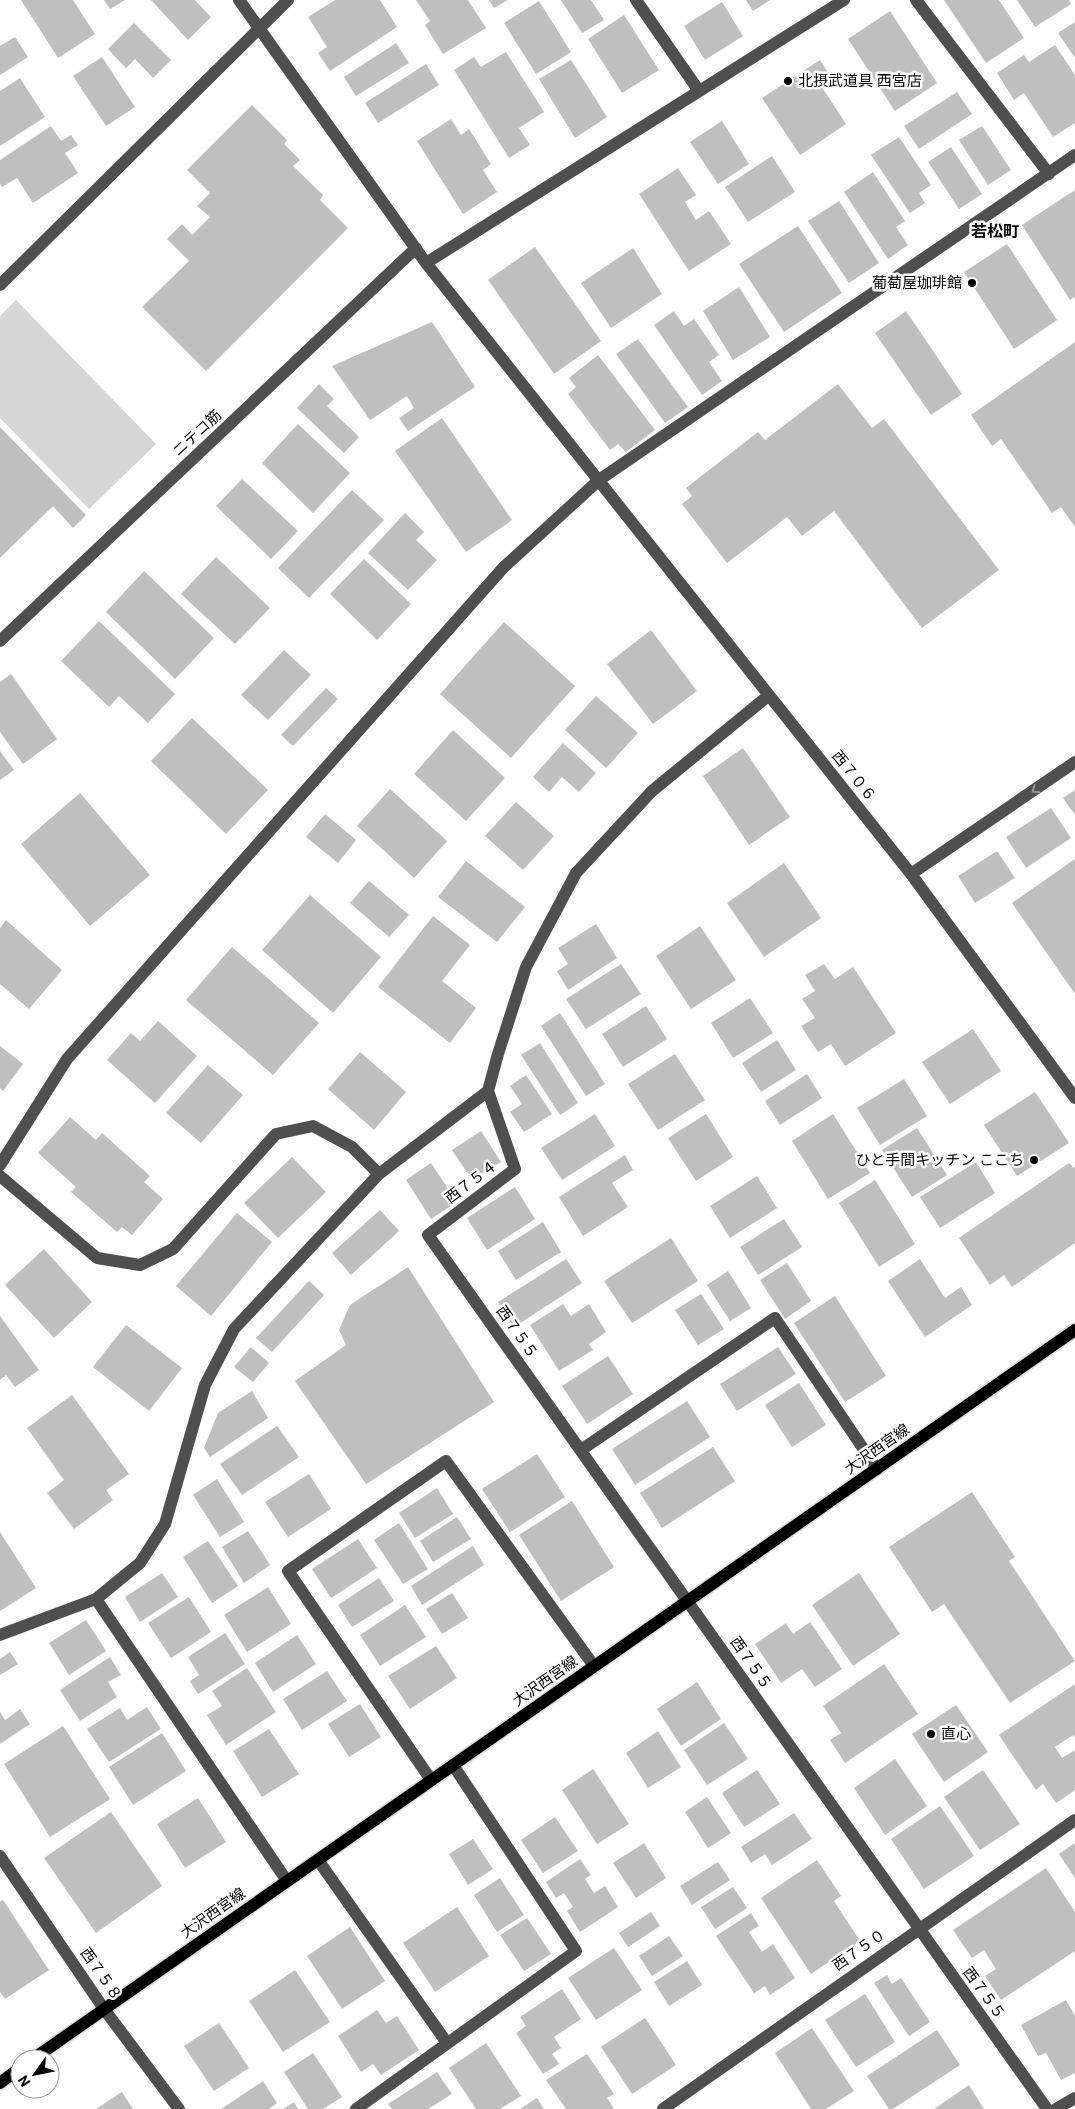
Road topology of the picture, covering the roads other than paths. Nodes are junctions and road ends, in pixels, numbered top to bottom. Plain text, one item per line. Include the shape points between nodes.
1 (239, 0) edge
2 (288, 0) edge
3 (636, 0) edge
4 (844, 0) edge
5 (916, 0) edge
6 (259, 30) junction
7 (699, 91) junction
8 (1075, 155) edge
9 (1049, 174) junction
10 (416, 248) junction
11 (426, 263) junction
12 (0, 285) edge
13 (599, 480) junction
14 (2, 636) edge
15 (768, 696) junction
16 (1075, 762) edge
17 (911, 874) junction
18 (488, 1091) junction
19 (1075, 1098) edge
20 (0, 1165) edge
21 (379, 1174) junction
22 (0, 1176) edge
23 (428, 1235) joint
24 (1075, 1330) edge
25 (581, 1450) junction
26 (877, 1469) junction
27 (96, 1599) junction
28 (688, 1601) junction
29 (0, 1635) edge
30 (594, 1666) junction
31 (453, 1765) junction
32 (431, 1780) junction
33 (1075, 1820) edge
34 (0, 1856) edge
35 (318, 1860) junction
36 (5, 1874) edge
37 (287, 1881) junction
38 (918, 1929) junction
39 (104, 2008) junction
40 (447, 2043) junction
41 (47, 2049) edge
42 (1075, 2098) edge
43 (179, 2109) edge
44 (356, 2109) edge
45 (663, 2109) edge
46 (1047, 2109) edge
47 (1056, 2109) edge

1 - 6 street, 西７０６
2 - 6 street
3 - 7 street
4 - 7 street
5 - 9 street
6 - 10 street, 西７０６
6 - 12 street
7 - 11 street
8 - 9 street
9 - 13 street
10 - 11 street, 西７０６
10 - 14 street, ニテコ筋
11 - 13 street, 西７０６
13 - 15 street, 西７０６
13 - 20 street via 503,568 67,1059
15 - 17 street, 西７０６
15 - 18 street via 652,791 576,873 526,967
16 -> 17 street
17 - 19 street, 西７０６
18 - 21 street
18 - 23 street, 西７５４ via 515,1169
21 - 22 street via 352,1147 313,1126 276,1134 173,1249 140,1265 97,1258
21 - 27 street via 234,1329 205,1385 165,1524 140,1563
23 - 25 street, 西７５５
24 - 26 main road, 大沢西宮線
25 - 26 street via 774,1318
25 - 28 street, 西７５５
26 - 28 main road, 大沢西宮線
27 - 29 street
27 - 37 street
28 - 30 main road, 大沢西宮線
28 - 38 street, 西７５５
30 - 31 main road, 大沢西宮線
30 - 32 street via 446,1461 288,1571
31 - 32 main road, 大沢西宮線
31 - 40 street via 576,1951
32 - 35 main road, 大沢西宮線
33 - 38 street, 西７５０
34 - 36 street, 西７５８
35 - 37 main road, 大沢西宮線
35 - 40 street
36 - 39 street, 西７５８
37 - 39 main road, 大沢西宮線
38 - 45 street, 西７５０
38 - 46 street, 西７５５
39 - 41 main road, 大沢西宮線
39 - 43 street, 西７５８
40 - 44 street
42 - 47 street

